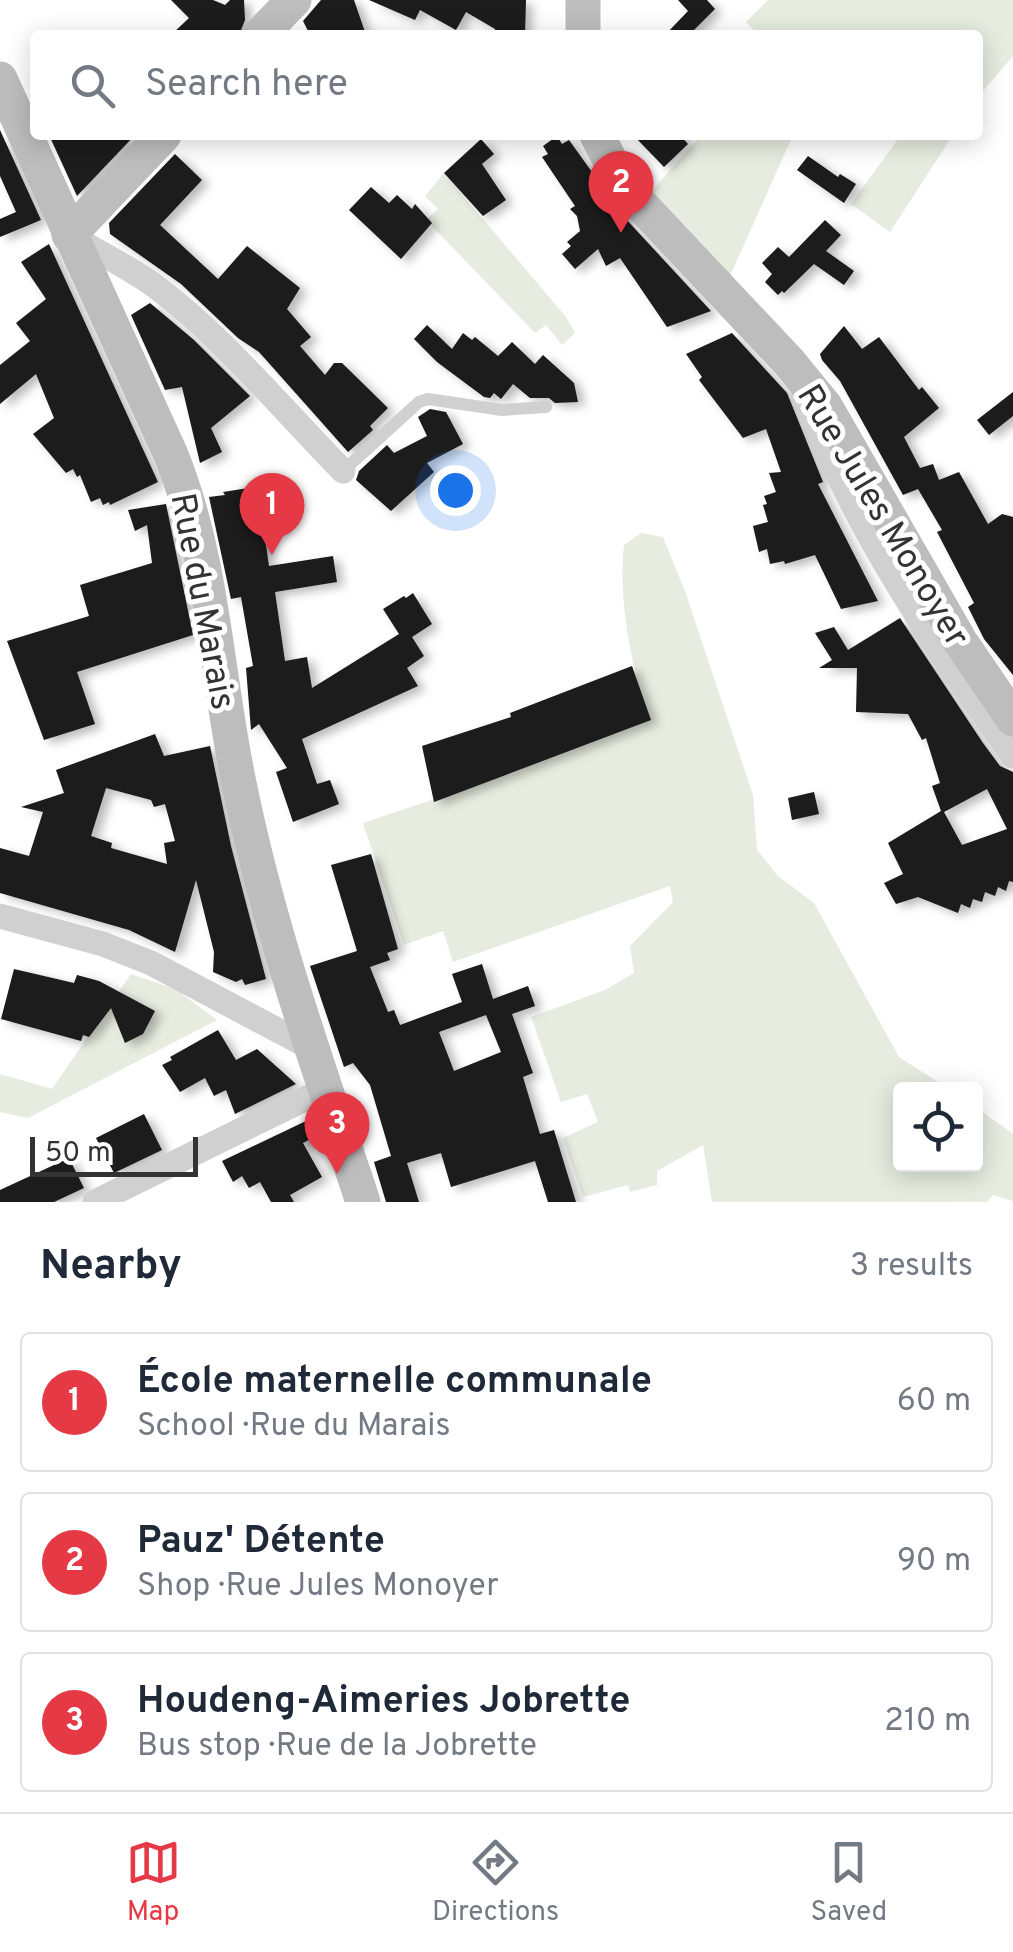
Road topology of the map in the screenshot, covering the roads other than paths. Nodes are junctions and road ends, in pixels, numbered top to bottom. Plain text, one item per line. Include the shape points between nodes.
1 (294, 0) edge
2 (583, 0) edge
3 (265, 30) edge
4 (583, 30) edge
5 (0, 79) edge
6 (159, 140) edge
7 (600, 140) edge
8 (68, 235) junction
9 (789, 362) junction
10 (546, 407) dead end
11 (342, 471) joint
12 (1013, 719) edge
13 (1013, 756) edge
14 (0, 916) edge
15 (314, 1048) junction
16 (326, 1088) junction
17 (95, 1202) edge
18 (363, 1202) edge

1 - 3 street
2 - 4 street
5 - 8 street, Rue du Marais
6 - 8 street
7 - 9 street, Rue Jules Monoyer via 641,205
8 - 11 street via 153,284 188,314
8 - 15 street, Rue du Marais via 192,508 256,868
9 - 12 street, Rue Jules Monoyer via 825,406 960,641
9 - 13 street, Rue Jules Monoyer via 819,435 899,587
10 - 11 lane via 502,410 428,399
14 - 15 street via 151,962
15 - 16 street, Rue du Marais
16 - 17 street
16 - 18 street, Rue du Marais

